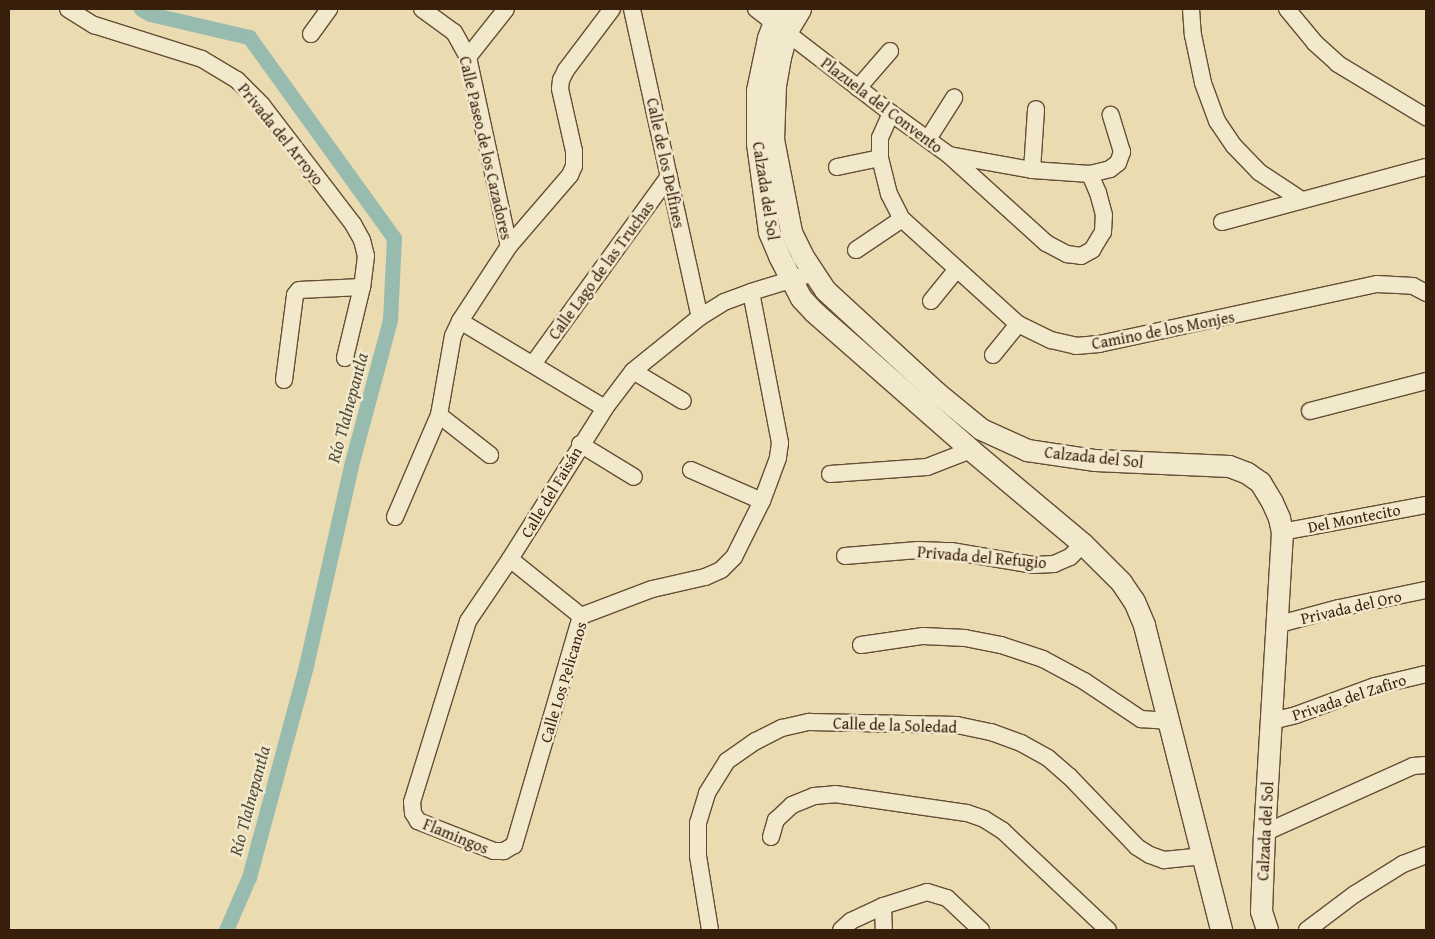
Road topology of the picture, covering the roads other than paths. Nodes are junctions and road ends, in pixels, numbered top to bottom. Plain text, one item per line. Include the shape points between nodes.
1 (68, 9) edge
2 (329, 9) edge
3 (422, 9) edge
4 (506, 9) edge
5 (612, 9) edge
6 (632, 9) edge
7 (756, 9) edge
8 (800, 9) edge
9 (1191, 9) edge
10 (1287, 9) edge
11 (780, 20) edge
12 (311, 34) dead end
13 (890, 51) dead end
14 (468, 57) junction
15 (858, 88) junction
16 (954, 98) dead end
17 (1036, 110) dead end
18 (891, 113) junction
19 (1111, 115) dead end
20 (1426, 117) edge
21 (928, 139) junction
22 (949, 155) junction
23 (880, 158) junction
24 (1426, 167) edge
25 (837, 168) dead end
26 (1032, 170) junction
27 (1090, 174) junction
28 (669, 176) junction
29 (1300, 199) junction
30 (902, 219) junction
31 (1222, 222) dead end
32 (509, 246) junction
33 (856, 250) dead end
34 (956, 270) junction
35 (813, 273) junction
36 (791, 278) junction
37 (362, 287) junction
38 (751, 292) junction
39 (1426, 292) edge
40 (931, 301) dead end
41 (700, 317) junction
42 (460, 321) junction
43 (1018, 324) junction
44 (993, 355) dead end
45 (345, 358) dead end
46 (533, 364) junction
47 (633, 371) junction
48 (284, 380) dead end
49 (1426, 381) edge
50 (683, 401) dead end
51 (605, 408) junction
52 (1310, 411) dead end
53 (439, 415) junction
54 (580, 444) junction
55 (971, 450) junction
56 (490, 456) dead end
57 (691, 470) dead end
58 (830, 474) dead end
59 (634, 477) dead end
60 (762, 501) junction
61 (1426, 505) edge
62 (395, 516) dead end
63 (1282, 532) junction
64 (1083, 544) junction
65 (845, 556) dead end
66 (510, 559) junction
67 (1426, 590) edge
68 (581, 616) junction
69 (1276, 624) junction
70 (862, 645) dead end
71 (1426, 674) edge
72 (1272, 720) junction
73 (1169, 721) junction
74 (1426, 765) edge
75 (413, 812) joint
76 (1264, 833) junction
77 (771, 837) dead end
78 (504, 851) joint
79 (1426, 855) edge
80 (1204, 856) junction
81 (883, 906) junction
82 (710, 930) edge
83 (841, 930) edge
84 (884, 930) edge
85 (981, 930) edge
86 (1108, 930) edge
87 (1221, 930) edge
88 (1267, 930) edge
89 (1307, 930) edge

1 - 37 street, Privada del Arroyo via 94,25 202,59 237,80 262,105 353,224 366,256
2 - 12 street
3 - 14 street, Calle Paseo de los Cazadores via 454,32
4 - 14 street
5 - 32 street via 561,80 574,166 570,175
6 - 28 street, Calle de los Delfines
7 - 11 street, Plazuela del Convento
8 - 11 street, Calzada del Sol
9 - 29 street via 1203,83 1217,121 1234,146 1259,172
10 - 20 street via 1338,64
11 - 15 street, Plazuela del Convento
11 - 35 street, Calzada del Sol via 773,139 791,232
11 - 36 street, Calzada del Sol via 757,90 757,143 769,232
13 - 15 street
14 - 32 street, Calle Paseo de los Cazadores
15 - 18 street, Plazuela del Convento
16 - 21 street
17 - 26 street
18 - 21 street, Plazuela del Convento
18 - 23 street, Camino de los Monjes via 880,138
19 - 27 street via 1122,152 1118,163 1110,169
21 - 22 street, Plazuela del Convento
22 - 26 street, Plazuela del Convento
22 - 27 street via 1046,243 1067,254 1082,256 1092,250 1103,232 1104,216
23 - 25 street
23 - 30 street, Camino de los Monjes via 889,194
24 - 29 street
26 - 27 street, Plazuela del Convento
28 - 41 street, Calle de los Delfines
28 - 46 street, Calle Lago de las Truchas
29 - 31 street
30 - 33 street
30 - 34 street, Camino de los Monjes
32 - 42 street, Calle Paseo de los Cazadores
34 - 40 street
34 - 43 street, Camino de los Monjes
35 - 36 street, Calle del Faisán
35 - 63 street, Calzada del Sol via 839,305 981,429 1027,450 1095,460 1229,466 1260,482 1280,518
36 - 38 street, Calle del Faisán
36 - 55 street, Calzada del Sol via 813,311
37 - 45 street, Privada del Arroyo
37 - 48 street via 299,290 295,295
38 - 41 street, Calle del Faisán via 724,302
38 - 60 street, Calle Los Pelicanos via 780,443 778,458
39 - 43 street, Camino de los Monjes via 1414,286 1377,284 1099,344 1076,346 1051,340
41 - 47 street, Calle del Faisán
42 - 46 street
42 - 53 street, Calle Paseo de los Cazadores via 454,336
43 - 44 street
46 - 51 street
47 - 50 street
47 - 51 street, Calle del Faisán
49 - 52 street
51 - 54 street, Calle del Faisán
53 - 56 street
53 - 62 street, Calle Paseo de los Cazadores
54 - 59 street
54 - 66 street, Calle del Faisán
55 - 58 street via 927,467
55 - 64 street, Calzada del Sol
57 - 60 street
60 - 68 street, Calle Los Pelicanos via 734,557 721,570 705,577 652,589
61 - 63 street, Del Montecito
63 - 69 street, Calzada del Sol
64 - 65 street, Privada del Refugio via 1070,557 1054,564 1040,565 918,550
64 - 73 street, Calzada del Sol via 1121,582 1134,600 1144,625
66 - 68 street
66 - 75 street, Calle del Faisán via 468,621 412,802
67 - 69 street, Privada del Oro
68 - 78 street, Calle Los Pelicanos via 514,845
69 - 72 street, Calzada del Sol
70 - 73 street via 923,636 965,638 1001,645 1043,659 1084,681 1140,719
71 - 72 street, Privada del Zafiro via 1375,686 1296,715
72 - 76 street, Calzada del Sol
73 - 80 street, Calzada del Sol
74 - 76 street via 1413,766
75 - 78 street, Flamingos via 418,821 494,852
76 - 88 street, Calzada del Sol via 1261,911
77 - 86 street via 776,820 792,805 814,796 835,794 967,813 1002,832
79 - 89 street via 1403,864 1355,894
80 - 82 street, Calle de la Soledad via 1164,860 1137,847 1048,758 1021,742 957,725 809,722 782,728 756,741 727,761 706,793 698,823 698,856
80 - 87 street, Calzada del Sol
81 - 83 street via 852,920
81 - 84 street
81 - 85 street via 927,892 947,898

